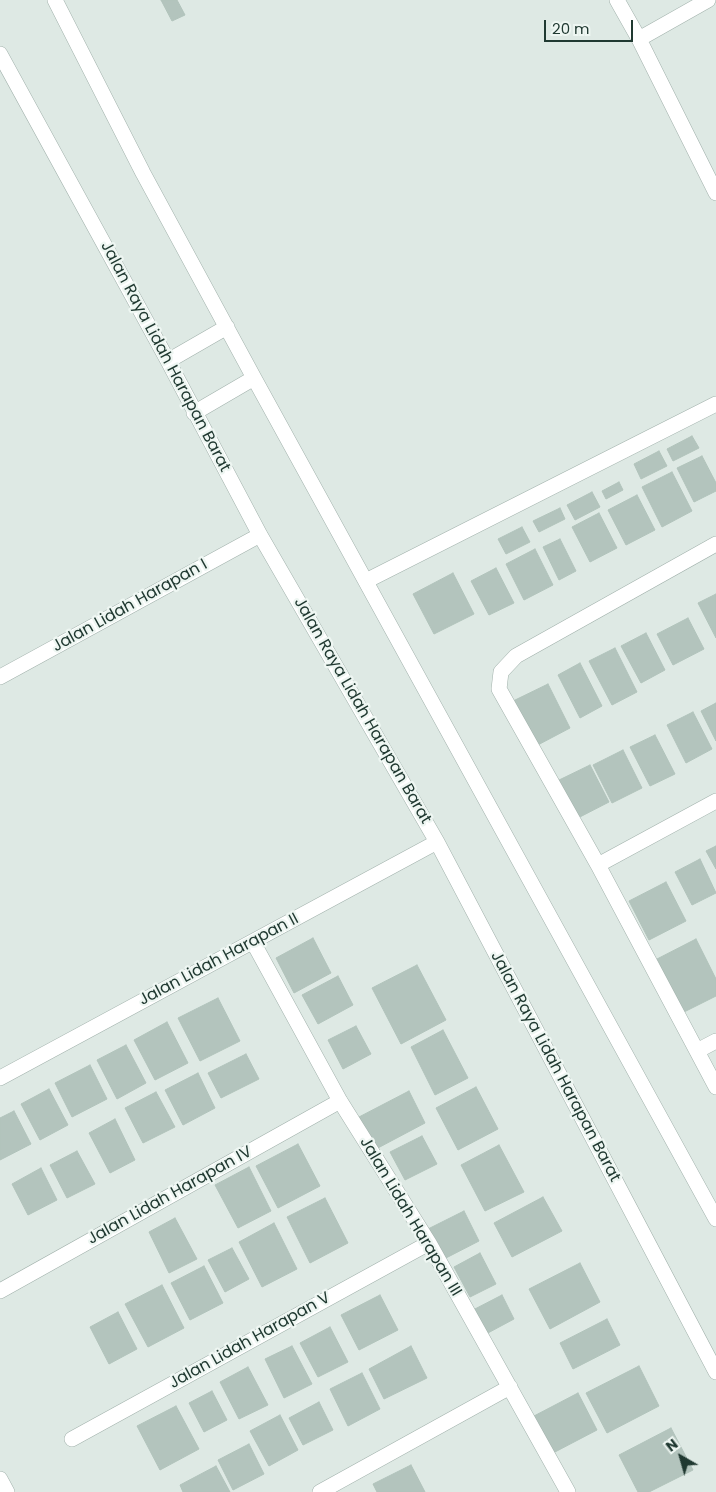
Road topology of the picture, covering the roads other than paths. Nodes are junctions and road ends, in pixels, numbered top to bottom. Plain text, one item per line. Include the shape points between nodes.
1 (55, 0) edge
2 (617, 0) edge
3 (708, 0) edge
4 (639, 39) junction
5 (0, 54) edge
6 (716, 193) edge
7 (227, 327) junction
8 (168, 361) junction
9 (254, 378) junction
10 (716, 404) edge
11 (194, 413) junction
12 (260, 535) junction
13 (716, 544) edge
14 (366, 581) junction
15 (0, 677) edge
16 (716, 801) edge
17 (437, 842) junction
18 (598, 865) junction
19 (252, 942) junction
20 (716, 1041) edge
21 (697, 1051) junction
22 (0, 1078) edge
23 (716, 1087) edge
24 (340, 1101) junction
25 (716, 1219) edge
26 (429, 1243) junction
27 (0, 1291) edge
28 (716, 1372) edge
29 (510, 1387) junction
30 (72, 1439) dead end
31 (0, 1479) edge
32 (7, 1492) edge
33 (320, 1492) edge
34 (568, 1492) edge

1 - 7 street via 143,173
2 - 4 street
3 - 4 street
4 - 6 street
5 - 8 street, Jalan Raya Lidah Harapan Barat
7 - 8 street
7 - 9 street
8 - 11 street, Jalan Raya Lidah Harapan Barat
9 - 11 street
9 - 14 street
10 - 14 street
11 - 12 street, Jalan Raya Lidah Harapan Barat
12 - 15 street, Jalan Lidah Harapan I
12 - 17 street, Jalan Raya Lidah Harapan Barat
13 - 18 street via 516,656 501,672 499,689
14 - 25 street
16 - 18 street
17 - 19 street, Jalan Lidah Harapan II
17 - 28 street, Jalan Raya Lidah Harapan Barat
18 - 21 street
19 - 22 street, Jalan Lidah Harapan II
19 - 24 street, Jalan Lidah Harapan III
20 - 21 street
21 - 23 street
24 - 26 street, Jalan Lidah Harapan III
24 - 27 street, Jalan Lidah Harapan IV
26 - 29 street, Jalan Lidah Harapan III
26 - 30 street, Jalan Lidah Harapan V
29 - 33 street
29 - 34 street, Jalan Lidah Harapan III
31 - 32 street

